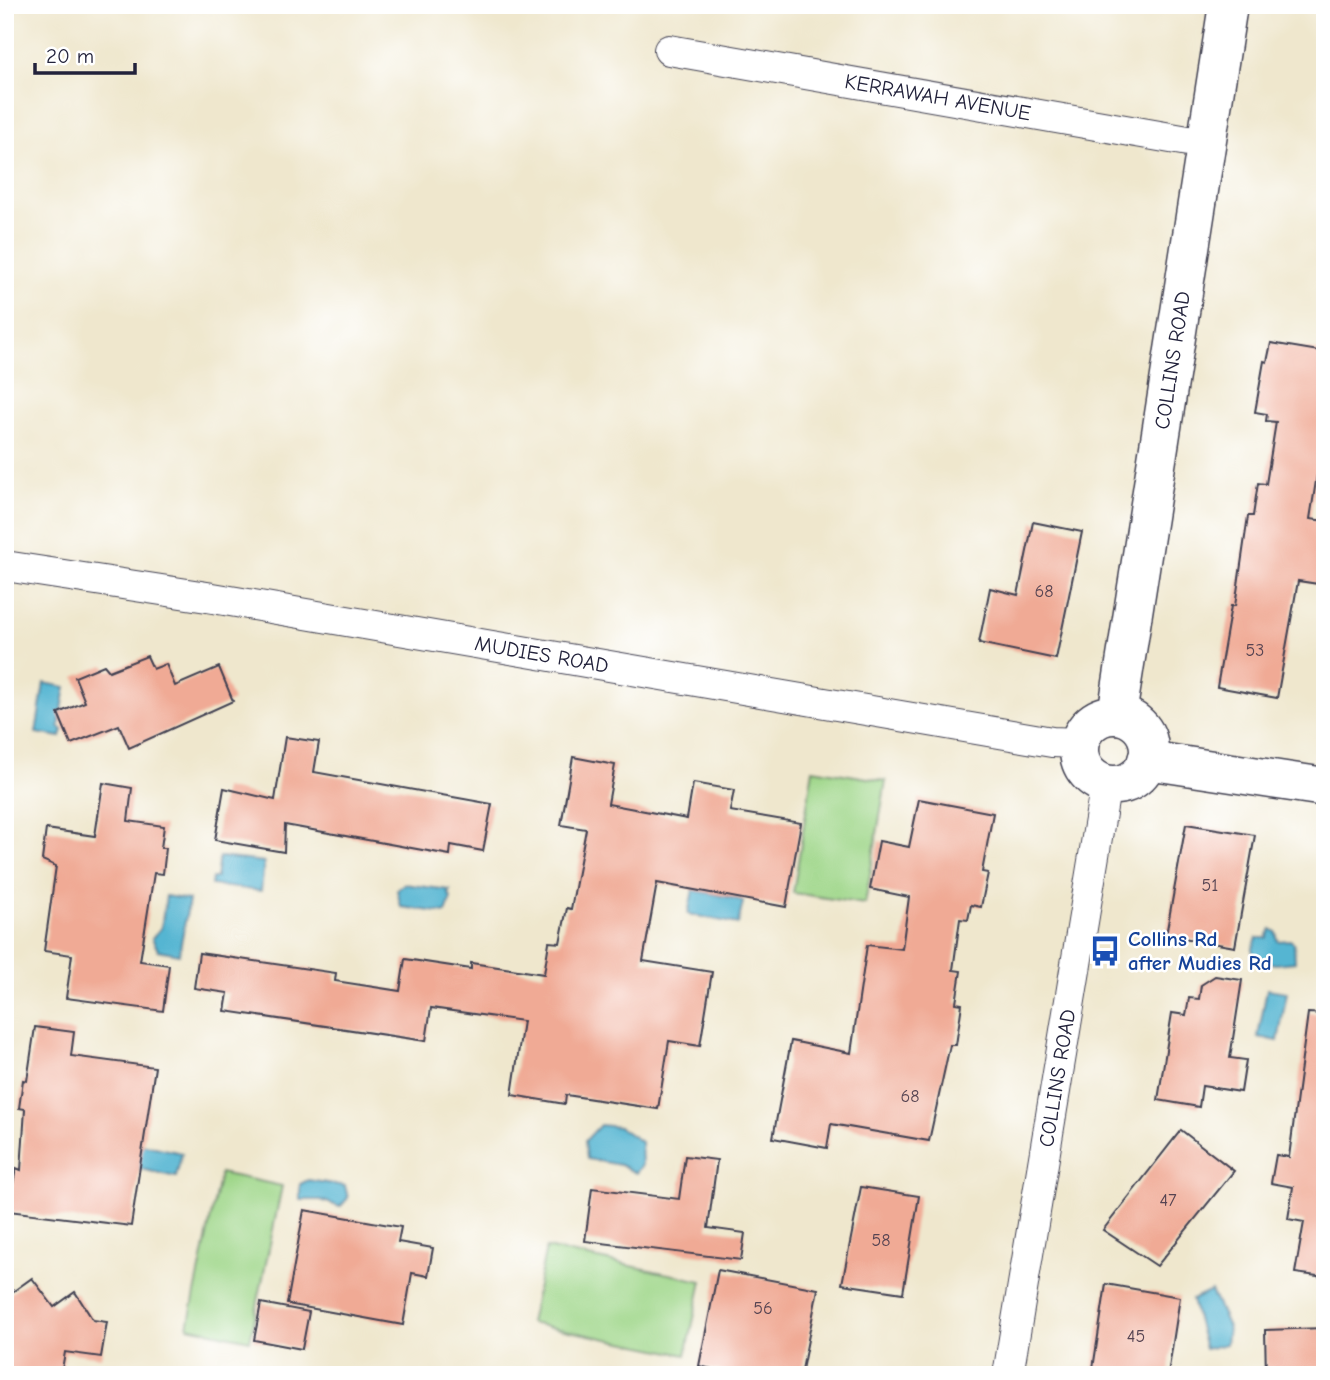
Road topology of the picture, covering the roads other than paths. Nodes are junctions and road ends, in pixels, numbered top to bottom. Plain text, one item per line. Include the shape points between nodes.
1 (1228, 5) edge
2 (669, 50) dead end
3 (1205, 144) junction
4 (5, 566) edge
5 (1117, 715) junction
6 (1079, 743) junction
7 (1147, 760) junction
8 (1106, 783) junction
9 (1325, 787) edge
10 (1008, 1375) edge

1 - 3 street, COLLINS ROAD
2 - 3 street, KERRAWAH AVENUE
3 - 5 street, COLLINS ROAD
4 - 6 street, MUDIES ROAD
5 - 6 street via 1091,723
5 - 7 street via 1141,728 1147,738
6 - 8 street via 1083,766
7 - 8 street via 1125,783
7 - 9 street
8 - 10 street, COLLINS ROAD

